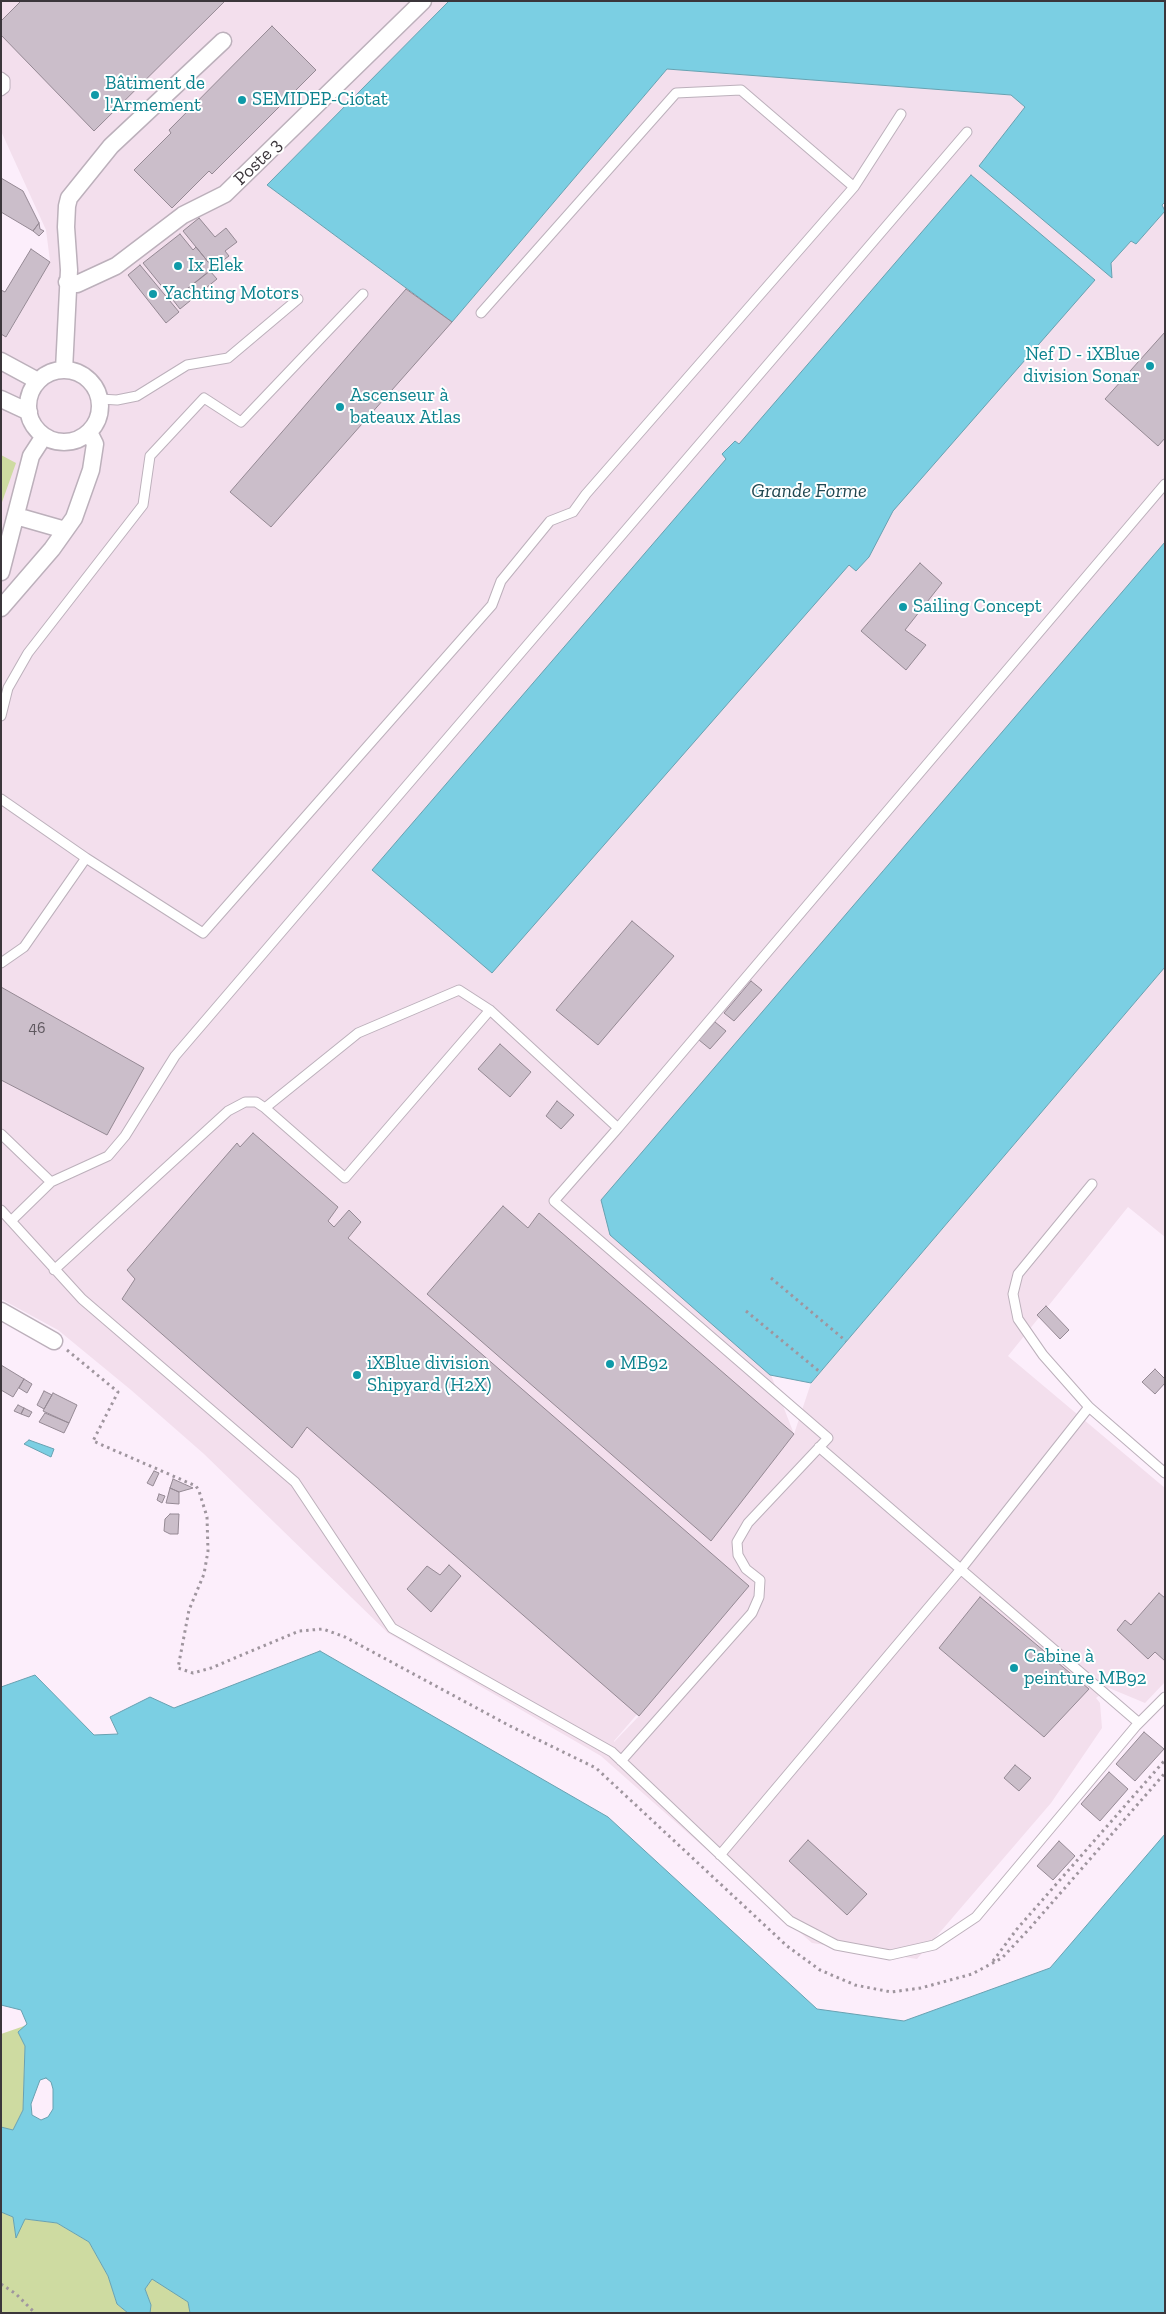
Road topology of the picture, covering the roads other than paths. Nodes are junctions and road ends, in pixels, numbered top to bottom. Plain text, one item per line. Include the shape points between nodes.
1 (423, 1) edge
2 (223, 41) dead end
3 (1, 77) edge
4 (1, 91) edge
5 (901, 114) dead end
6 (967, 132) dead end
7 (854, 187) junction
8 (67, 282) junction
9 (363, 294) dead end
10 (298, 299) dead end
11 (481, 313) dead end
12 (1, 361) edge
13 (64, 370) junction
14 (38, 381) junction
15 (1, 399) edge
16 (100, 399) junction
17 (29, 412) junction
18 (89, 432) junction
19 (44, 436) junction
20 (1165, 484) edge
21 (16, 516) junction
22 (66, 530) junction
23 (1, 572) edge
24 (1, 608) edge
25 (1, 716) edge
26 (1, 799) edge
27 (86, 858) junction
28 (1, 963) edge
29 (490, 1010) junction
30 (265, 1108) junction
31 (618, 1128) junction
32 (1, 1134) edge
33 (51, 1182) junction
34 (1092, 1184) dead end
35 (1, 1210) edge
36 (11, 1221) junction
37 (54, 1270) junction
38 (1, 1311) edge
39 (54, 1341) road end
40 (1090, 1407) junction
41 (819, 1447) junction
42 (1165, 1473) edge
43 (961, 1569) junction
44 (1165, 1697) edge
45 (1139, 1723) junction
46 (621, 1761) junction
47 (720, 1855) junction

1 - 8 street, Poste 3 via 225,194 183,215 116,266 77,284
2 - 8 street via 111,146 70,198 67,213 70,270
3 - 4 lane via 5,88
5 - 7 lane
6 - 33 lane via 175,1056 125,1136 108,1156
7 - 11 lane via 741,90 676,93
7 - 27 lane via 573,512 550,521 501,581 492,605 203,933
8 - 13 street
9 - 25 lane via 241,422 204,398 150,456 143,505 28,653 8,688
10 - 16 lane via 228,358 187,365 137,396
12 - 14 street
13 - 14 street via 54,371
13 - 16 street via 88,378
14 - 17 street via 30,395
15 - 17 street
16 - 18 street via 97,423
17 - 19 street via 36,428
18 - 19 street via 67,442
18 - 22 street via 95,444 91,470 74,518
19 - 21 street via 31,456
20 - 31 lane
21 - 22 street
21 - 23 street
22 - 24 street
26 - 27 lane
27 - 28 lane via 24,947
29 - 30 lane via 459,990 358,1034
29 - 30 lane via 345,1178
29 - 31 lane
30 - 37 lane via 256,1102 245,1102 228,1111
31 - 41 lane via 554,1201 828,1438
32 - 33 lane
33 - 36 lane
34 - 40 lane via 1018,1274 1013,1294 1018,1319 1043,1355
35 - 36 lane
36 - 37 lane
37 - 46 lane via 82,1299 295,1482 392,1628 612,1752
38 - 39 street
40 - 42 lane
40 - 43 lane
41 - 43 lane
41 - 46 lane via 748,1523 737,1542 738,1555 746,1569 760,1580 759,1597 752,1613
43 - 45 lane
43 - 47 lane
44 - 45 lane
45 - 47 lane via 976,1917 934,1945 890,1954 836,1945 790,1921
46 - 47 lane

